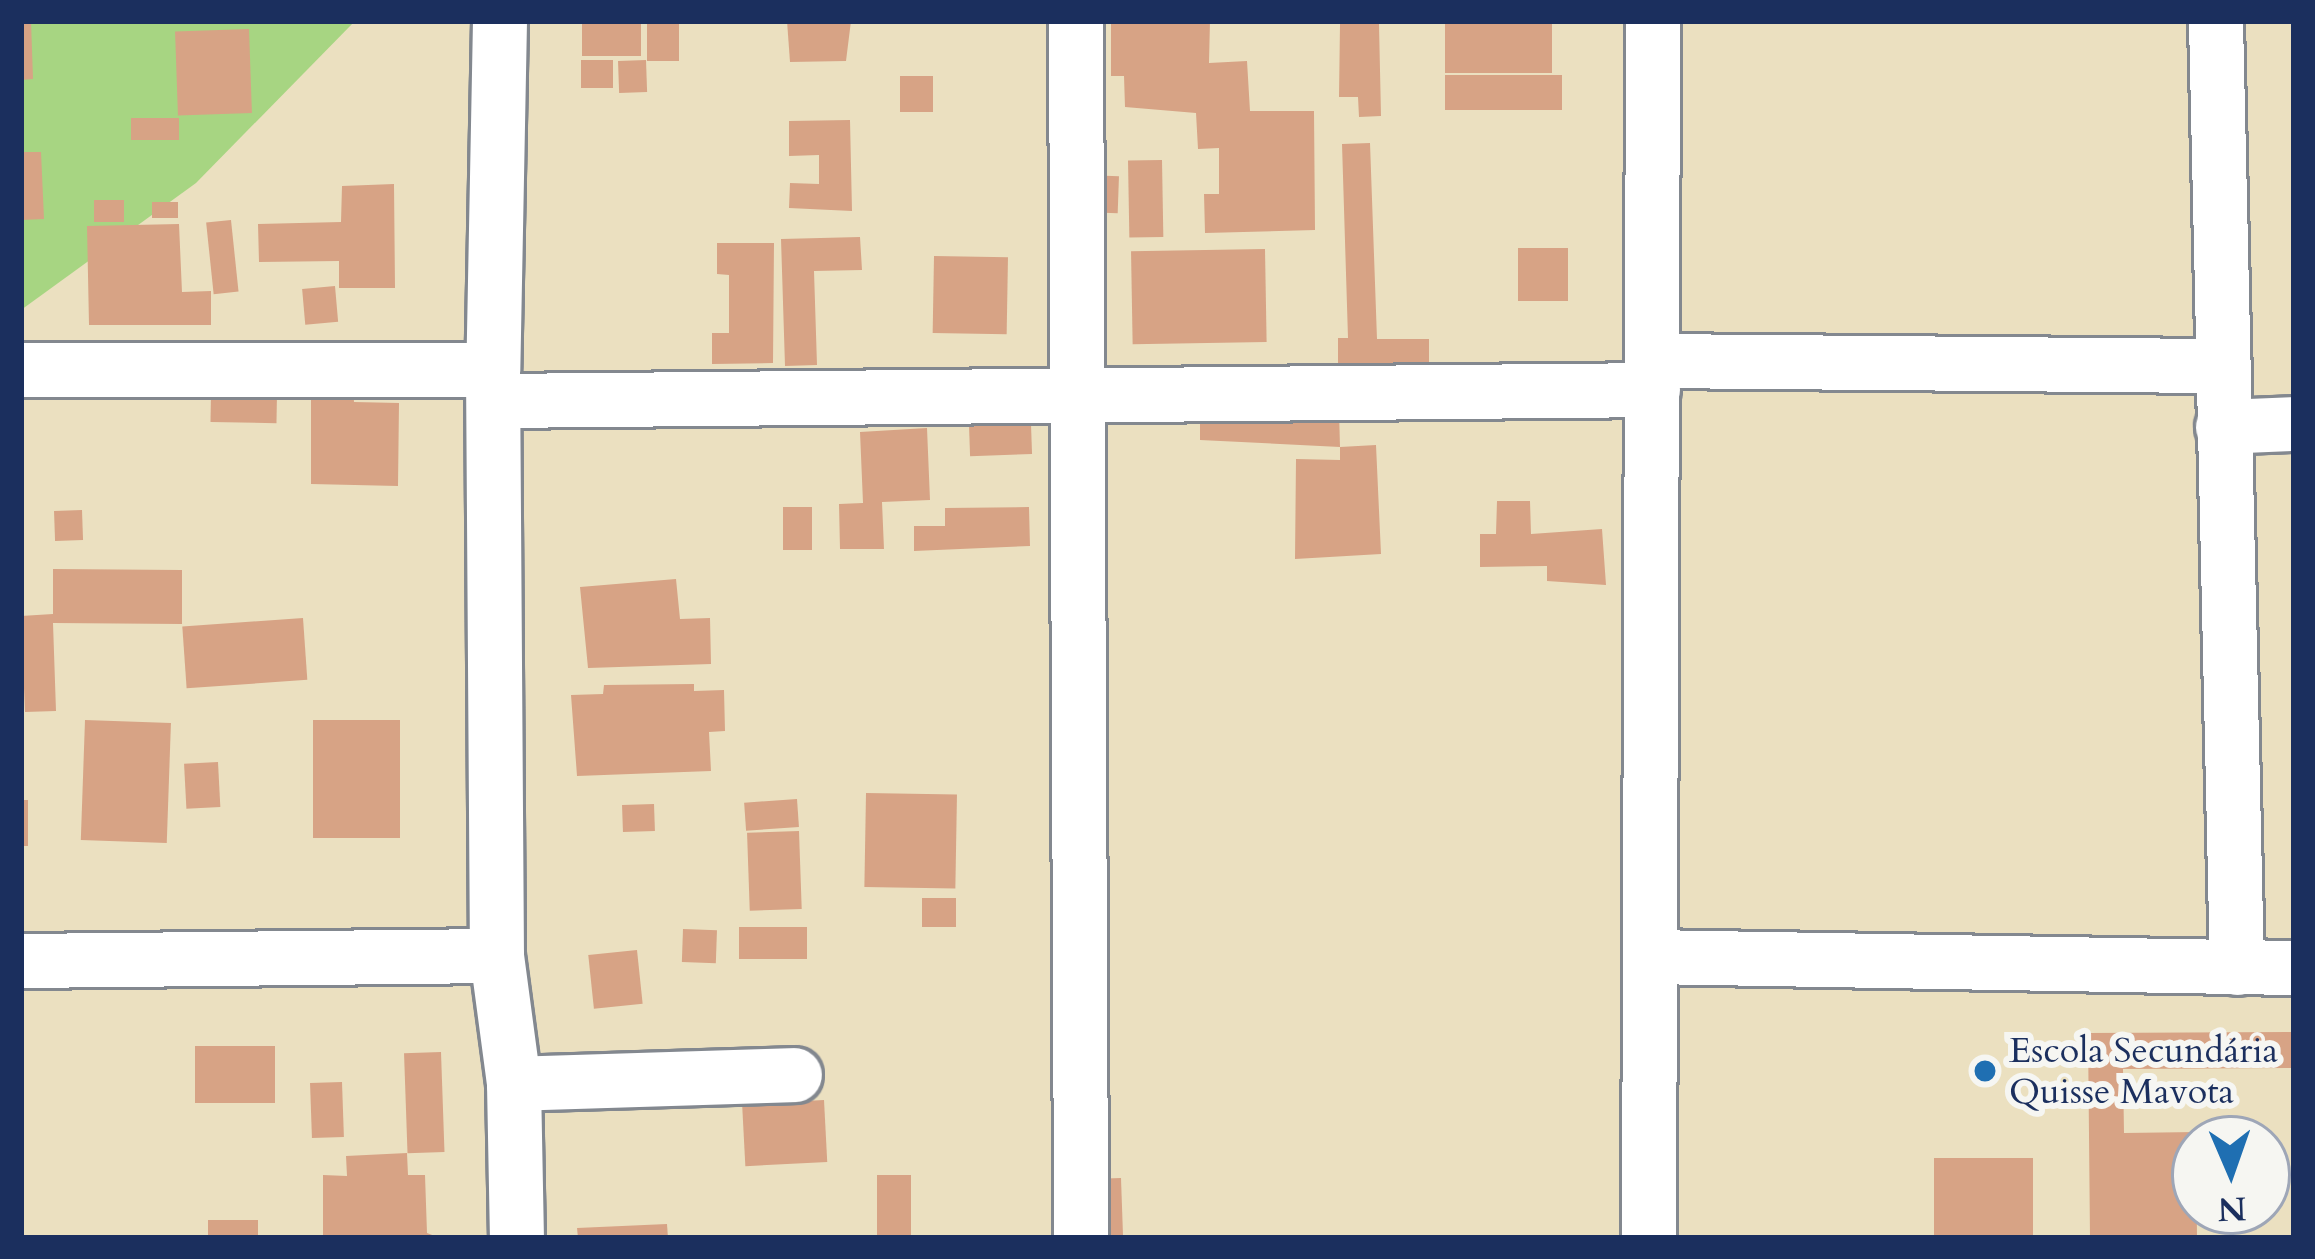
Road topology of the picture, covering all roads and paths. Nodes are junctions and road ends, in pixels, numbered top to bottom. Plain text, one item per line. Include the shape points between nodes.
1 (500, 21) edge
2 (1076, 21) edge
3 (1653, 21) edge
4 (2216, 21) edge
5 (2218, 366) junction
6 (21, 370) edge
7 (1653, 375) junction
8 (494, 386) junction
9 (1081, 396) junction
10 (2294, 424) edge
11 (2223, 427) junction
12 (497, 956) junction
13 (1650, 957) junction
14 (21, 961) edge
15 (2236, 968) junction
16 (2294, 968) edge
17 (795, 1075) dead end
18 (514, 1084) junction
19 (518, 1238) edge
20 (1081, 1238) edge
21 (1649, 1238) edge

1 - 8 street
2 - 9 street
3 - 7 street
4 - 5 street
5 - 7 street
5 - 11 street
6 - 8 street
7 - 9 street
7 - 13 street
8 - 9 street
8 - 12 street
9 - 20 street
10 - 11 street
11 - 15 street
12 - 14 street
12 - 18 street
13 - 15 street
13 - 21 street
15 - 16 street
17 - 18 street
18 - 19 street

